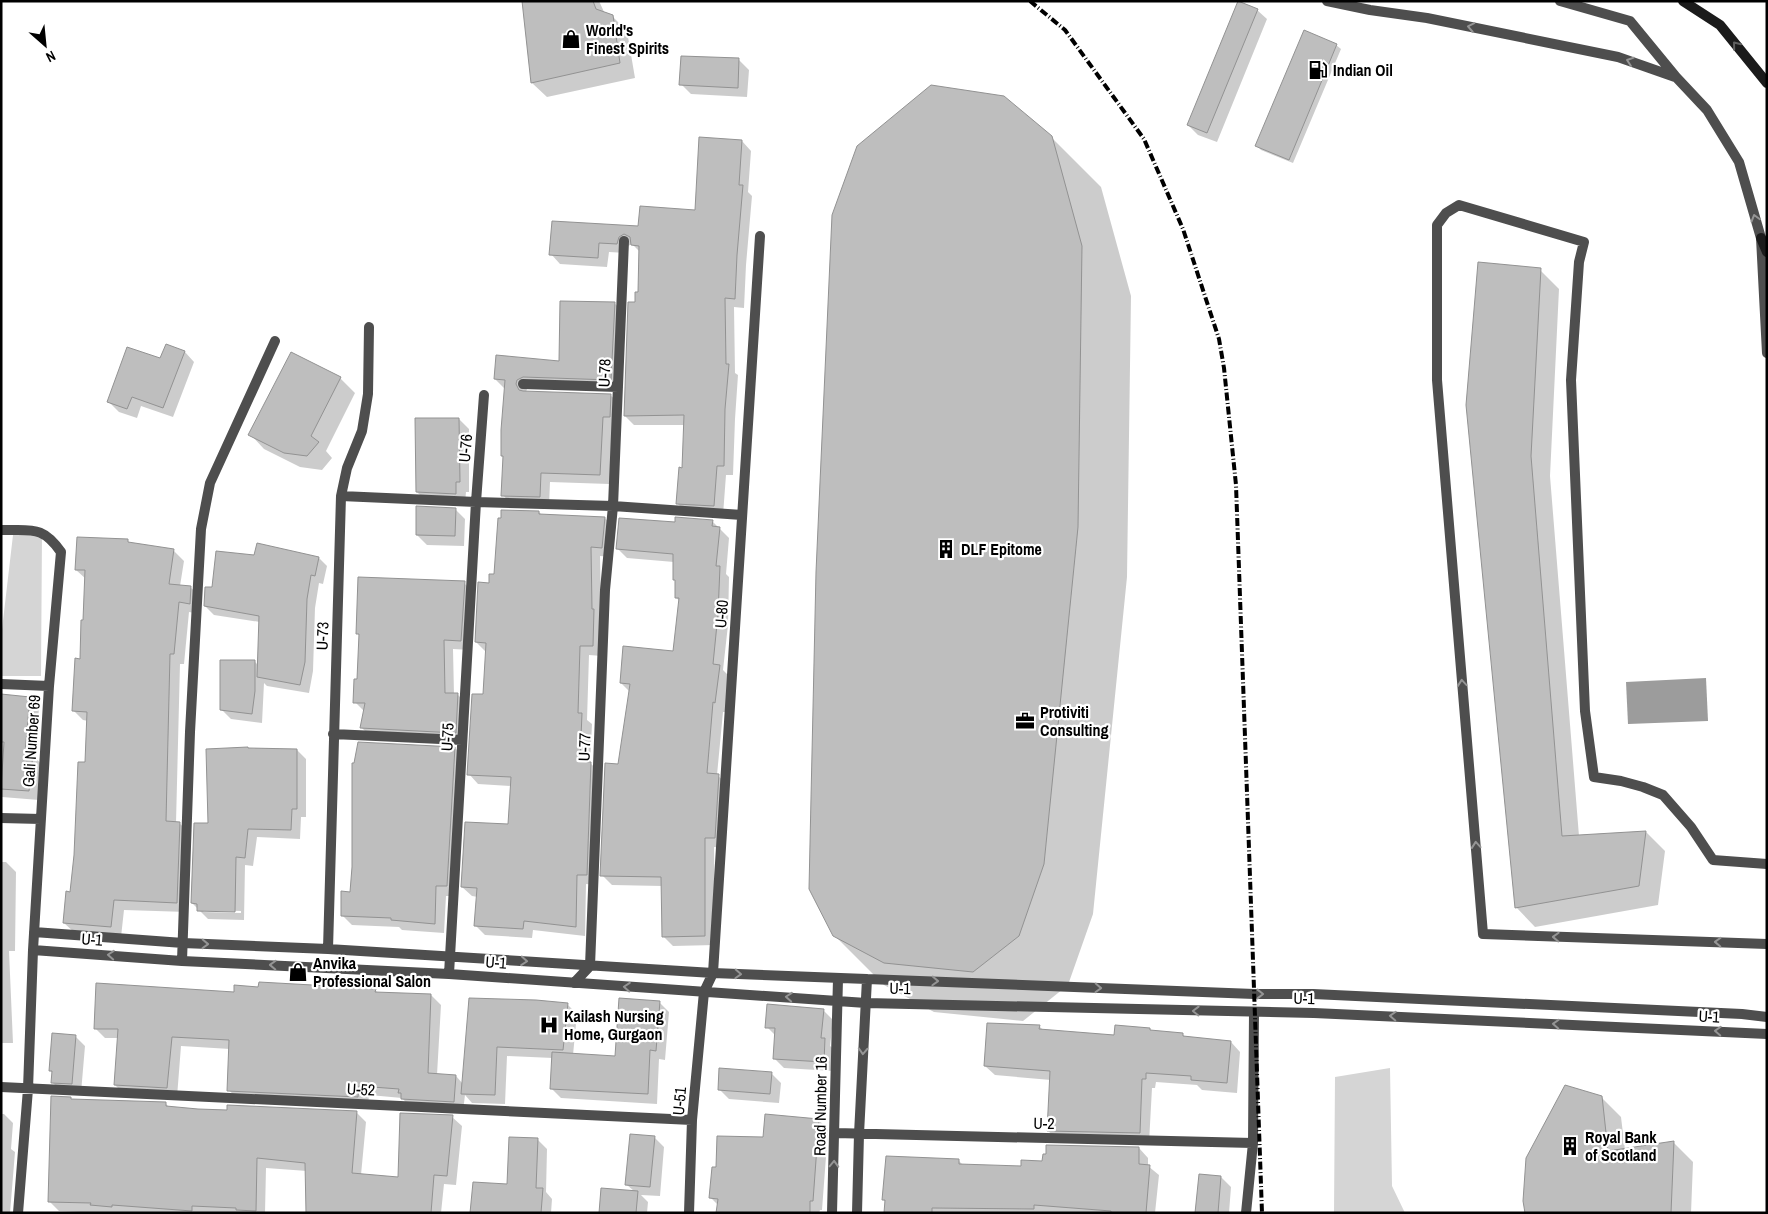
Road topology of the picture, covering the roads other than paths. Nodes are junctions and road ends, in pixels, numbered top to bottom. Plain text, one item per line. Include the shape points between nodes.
1 (1327, 1) edge
2 (1560, 1) edge
3 (1683, 1) edge
4 (1676, 77) junction
5 (1767, 83) edge
6 (760, 236) dead end
7 (1761, 238) junction
8 (624, 240) dead end
9 (1767, 252) edge
10 (369, 327) dead end
11 (275, 341) dead end
12 (1767, 353) edge
13 (523, 384) dead end
14 (618, 387) junction
15 (484, 395) dead end
16 (341, 496) junction
17 (476, 502) junction
18 (613, 506) junction
19 (742, 515) junction
20 (1, 530) edge
21 (1, 684) edge
22 (49, 686) junction
23 (334, 734) junction
24 (462, 740) junction
25 (1, 818) edge
26 (41, 819) junction
27 (1767, 864) edge
28 (34, 932) junction
29 (183, 943) junction
30 (1767, 944) edge
31 (328, 949) junction
32 (33, 950) junction
33 (450, 956) junction
34 (182, 961) junction
35 (590, 966) junction
36 (713, 973) junction
37 (449, 974) junction
38 (838, 979) junction
39 (867, 979) junction
40 (574, 983) junction
41 (704, 992) junction
42 (838, 1000) junction
43 (866, 1002) junction
44 (1254, 1012) junction
45 (1767, 1017) edge
46 (1767, 1034) edge
47 (1, 1087) edge
48 (28, 1088) junction
49 (692, 1120) junction
50 (835, 1133) junction
51 (858, 1134) junction
52 (1253, 1143) junction
53 (18, 1213) edge
54 (689, 1213) edge
55 (832, 1213) edge
56 (857, 1213) edge
57 (1246, 1213) edge

4 -> 1 street via 1618,57
2 - 4 street via 1630,21
5 -> 3 main road via 1720,25
7 -> 4 street via 1739,162 1707,110
6 - 19 street, U-80
7 - 9 main road
7 - 12 street
8 - 14 street, U-78
10 - 16 street, U-73 via 368,394 362,431 347,468
11 - 29 street via 210,483 201,529
13 - 14 street
14 - 18 street, U-78
15 - 17 street, U-76
16 - 17 street
16 - 23 street, U-73
17 - 18 street
17 - 24 street, U-75
18 - 19 street
18 - 35 street, U-77 via 605,590
19 - 36 street, U-80
20 - 22 street, Gali Number 69 via 41,531 61,552
21 - 22 street
22 - 26 street, Gali Number 69
23 - 24 street
23 - 31 street, U-73
24 - 33 street, U-75
25 - 26 street
26 - 28 street, Gali Number 69
30 -> 27 street via 1483,934 1437,380 1437,225 1446,213 1459,205 1584,242 1579,262 1571,380 1585,711 1594,777 1620,781 1663,795 1691,826 1713,860
28 - 29 street, U-1
28 - 32 street, Gali Number 69
29 -> 31 street, U-1
29 - 34 street
31 - 33 street, U-1
34 -> 32 street, U-1
32 - 48 street, Gali Number 69
33 -> 35 street, U-1
33 - 37 street, U-75
37 -> 34 street, U-1
35 - 36 street, U-1
35 - 40 street
36 -> 38 street, U-1
36 - 41 street, U-80
37 - 40 street, U-1
38 - 39 street, U-1
38 - 42 street, Road Number 16
39 - 43 street
39 -> 45 street, U-1 via 1313,994
41 -> 40 street, U-1
42 -> 41 street, U-1
41 - 49 street, U-51
42 - 43 street, U-1
42 - 50 street, Road Number 16
44 -> 43 street, U-1
43 -> 51 street
46 -> 44 street, U-1
44 - 52 street
47 - 48 street, U-52
48 - 49 street, U-52
48 - 53 street, Gali Number 69
49 - 54 street, U-51
50 - 51 street, U-2
55 -> 50 street, Road Number 16
51 - 52 street, U-2
51 - 56 street
52 - 57 street

